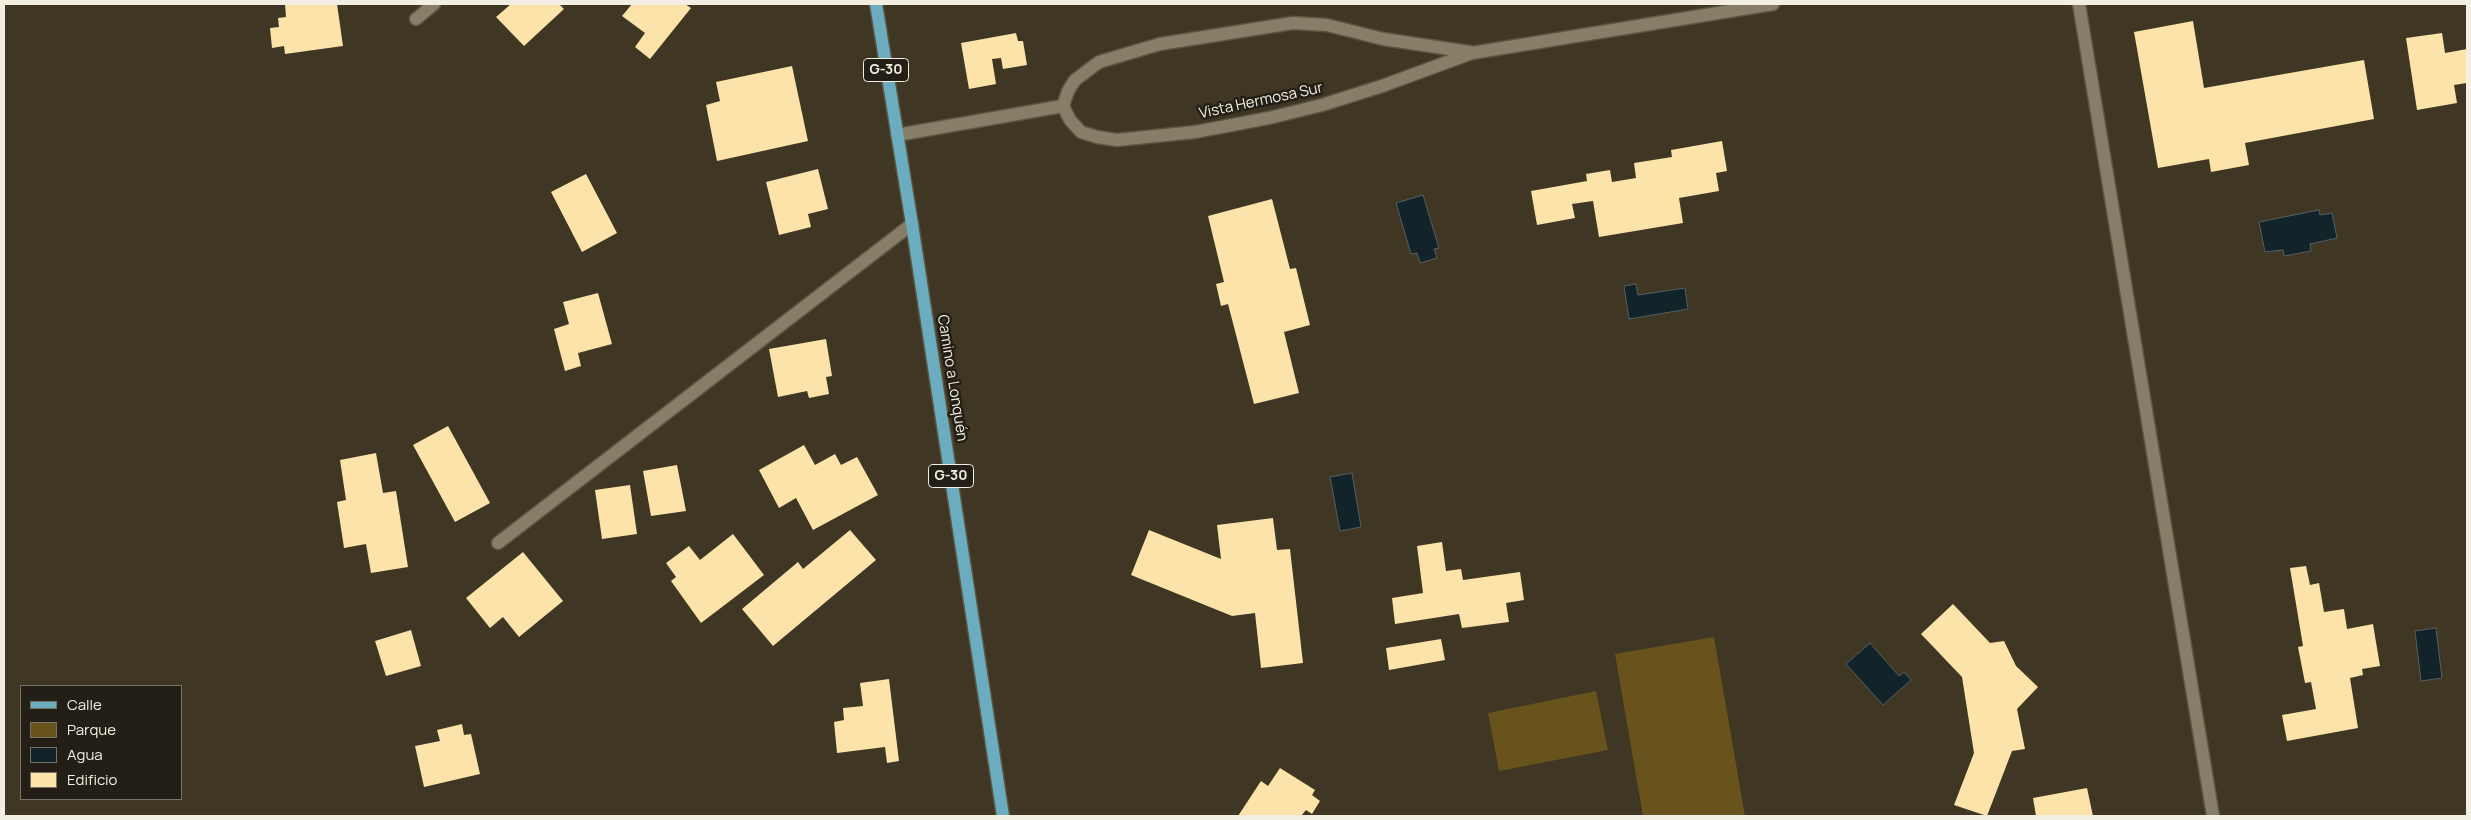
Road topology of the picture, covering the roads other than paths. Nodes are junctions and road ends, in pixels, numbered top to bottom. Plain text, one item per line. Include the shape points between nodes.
1 (434, 4) edge
2 (876, 4) edge
3 (1773, 4) edge
4 (2079, 4) edge
5 (416, 19) dead end
6 (1472, 52) junction
7 (1063, 106) junction
8 (897, 135) junction
9 (912, 224) junction
10 (498, 543) dead end
11 (1003, 816) edge
12 (2212, 816) edge

1 - 5 street
2 - 8 main road, Camino a Lonquén / G-30
3 - 6 street
4 - 12 street
6 - 7 street, Vista Hermosa Sur via 1322,105 1195,132 1117,140 1097,137 1081,132
6 - 7 street via 1293,23 1160,44 1099,62 1075,80
7 - 8 street
8 - 9 main road, Camino a Lonquén / G-30
9 - 10 street
9 - 11 main road, Camino a Lonquén / G-30

